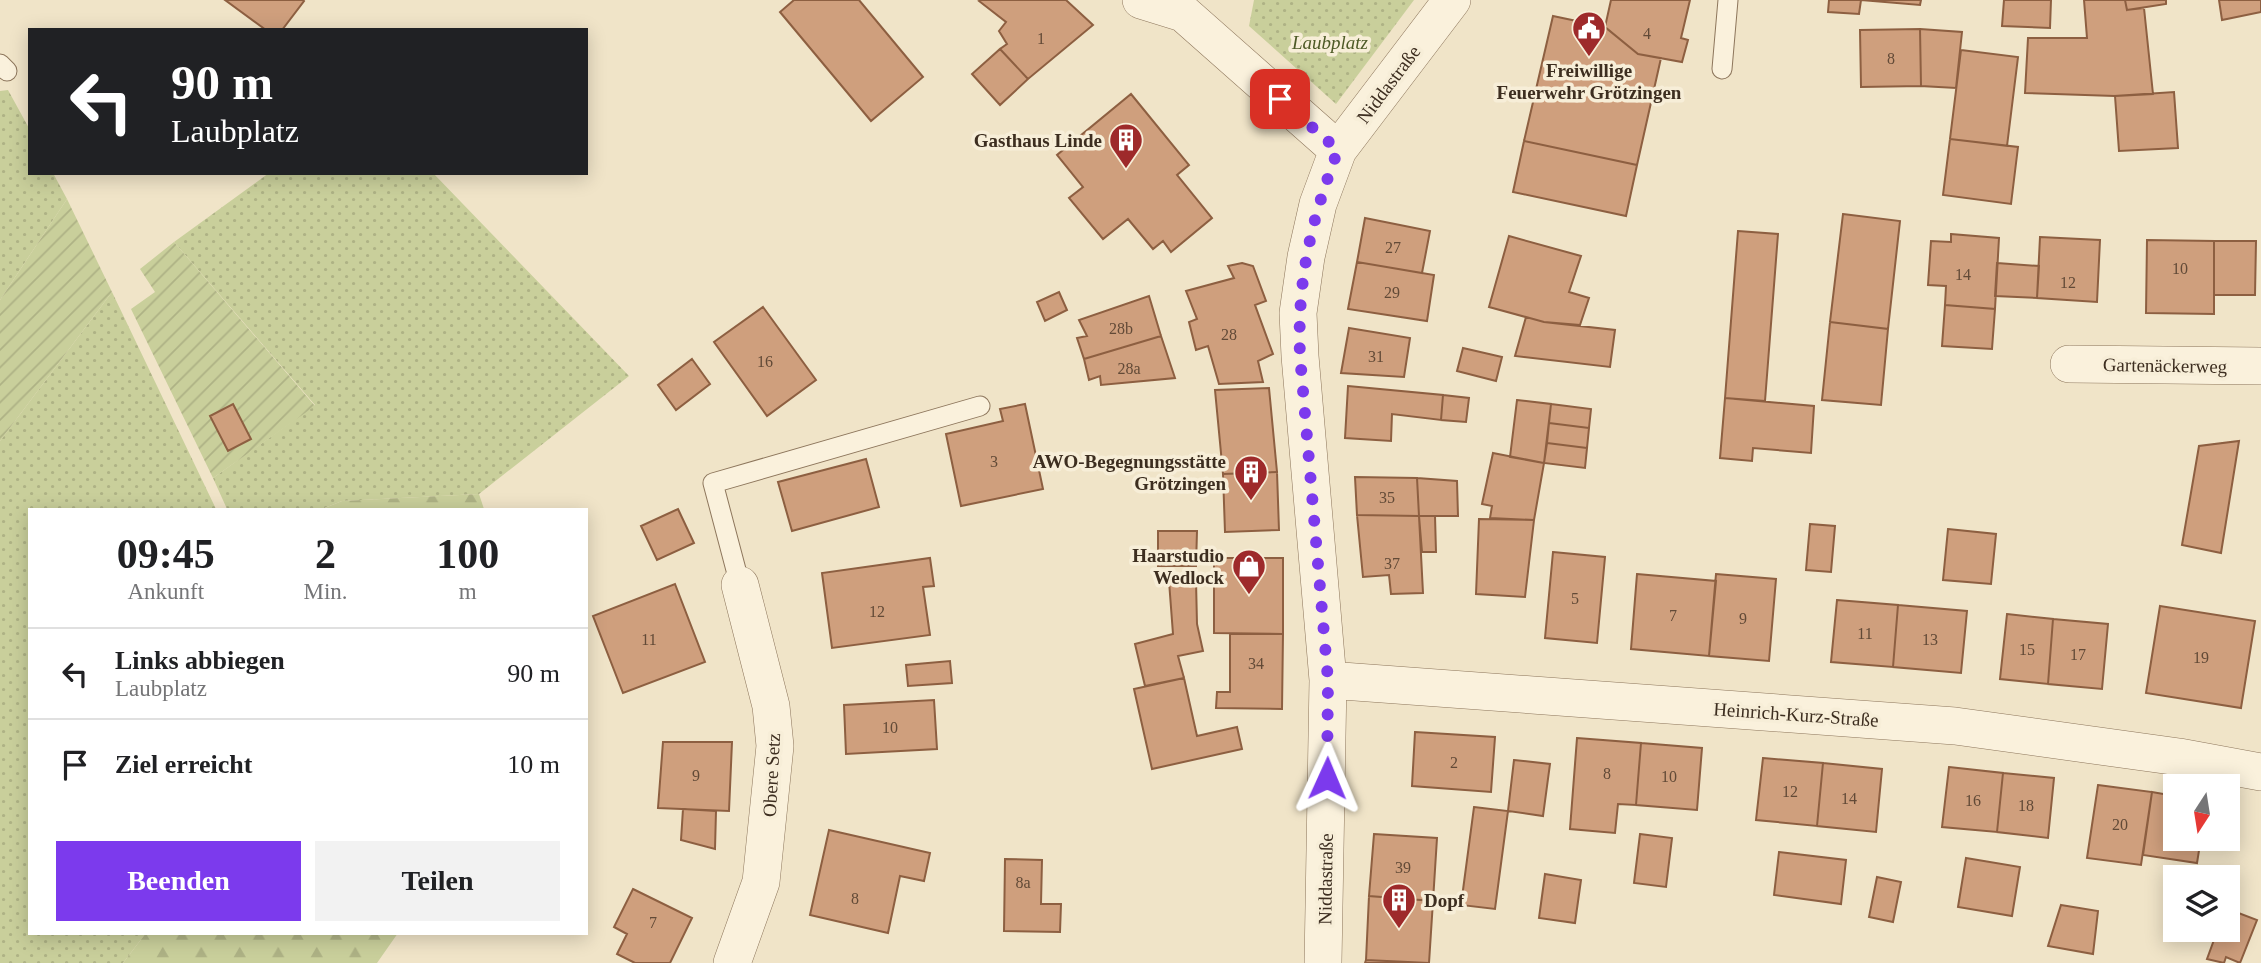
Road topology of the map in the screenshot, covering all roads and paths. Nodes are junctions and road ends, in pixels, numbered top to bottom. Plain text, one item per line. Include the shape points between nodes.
1 (1141, 0) edge
2 (1452, 0) edge
3 (1728, 0) edge
4 (1722, 69) dead end
5 (1338, 150) junction
6 (2069, 364) dead end
7 (2261, 366) edge
8 (981, 406) dead end
9 (740, 585) joint
10 (1328, 680) junction
11 (2261, 772) edge
12 (732, 963) edge
13 (1323, 963) edge

1 - 5 street via 1183,13
2 - 5 street, Niddastraße
3 - 4 lane
5 - 10 street, Niddastraße via 1318,204 1298,313
6 - 7 street, Gartenäckerweg
8 - 9 lane via 713,483
9 - 12 street, Obere Setz via 771,706 775,746 761,882
10 - 11 street, Heinrich-Kurz-Straße via 1955,726
10 - 13 street, Niddastraße

